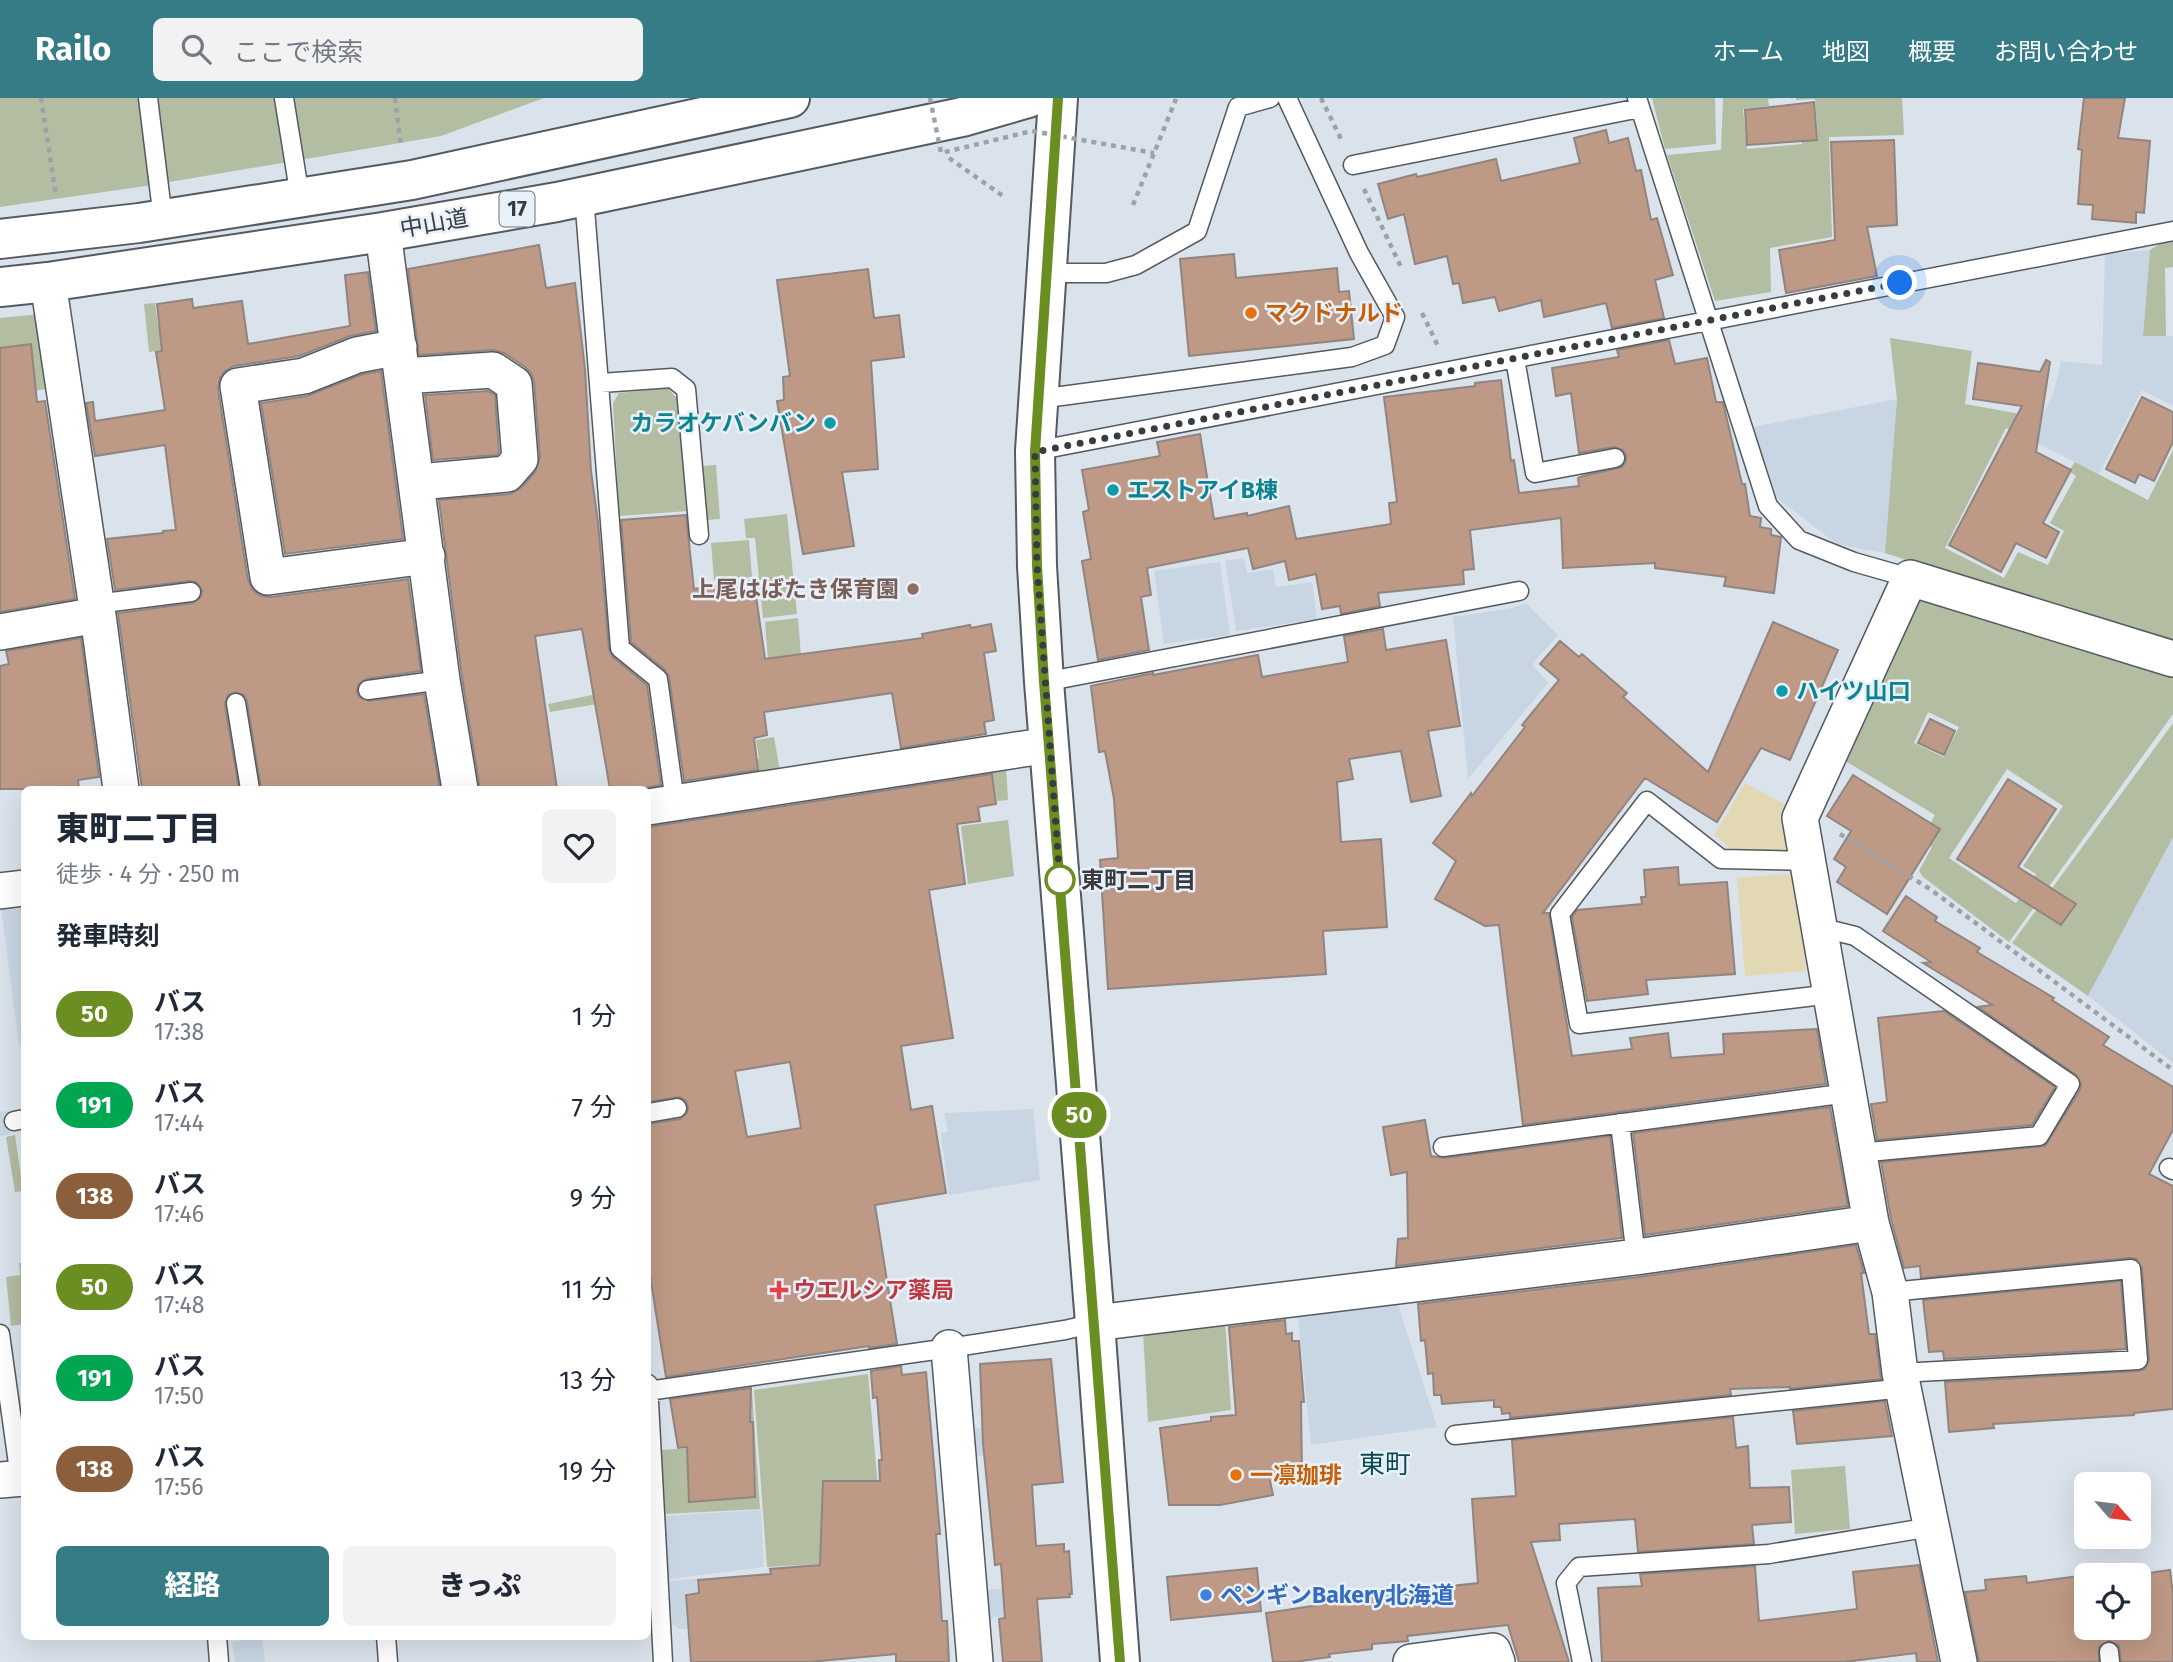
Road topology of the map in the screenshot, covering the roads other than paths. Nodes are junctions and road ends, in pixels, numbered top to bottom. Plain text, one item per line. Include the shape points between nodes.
1 (148, 98) edge
2 (284, 98) edge
3 (790, 98) edge
4 (1027, 98) edge
5 (1058, 98) edge
6 (1270, 98) edge
7 (1287, 98) edge
8 (1638, 103) edge
9 (1353, 165) road end
10 (584, 196) junction
11 (300, 198) junction
12 (163, 219) junction
13 (2173, 230) edge
14 (383, 232) junction
15 (0, 239) edge
16 (1047, 273) junction
17 (48, 282) junction
18 (0, 287) edge
19 (1708, 320) junction
20 (1515, 359) junction
21 (401, 362) junction
22 (601, 383) junction
23 (1039, 399) junction
24 (1035, 452) junction
25 (1615, 458) dead end
26 (418, 482) junction
27 (699, 535) dead end
28 (427, 556) junction
29 (1910, 578) junction
30 (1519, 591) dead end
31 (191, 592) dead end
32 (97, 610) junction
33 (0, 632) edge
34 (2173, 659) edge
35 (442, 680) junction
36 (1044, 682) junction
37 (368, 690) dead end
38 (236, 703) dead end
39 (1049, 745) junction
40 (121, 786) edge
41 (250, 786) edge
42 (460, 786) edge
43 (662, 804) edge
44 (1807, 861) junction
45 (21, 888) edge
46 (0, 891) edge
47 (1819, 927) junction
48 (1832, 994) junction
49 (1848, 1093) junction
50 (677, 1108) dead end
51 (651, 1112) edge
52 (1620, 1123) junction
53 (1444, 1147) dead end
54 (1858, 1153) junction
55 (1871, 1223) junction
56 (1636, 1257) junction
57 (1890, 1292) junction
58 (1095, 1322) junction
59 (0, 1334) edge
60 (950, 1348) junction
61 (1902, 1380) junction
62 (651, 1391) edge
63 (1455, 1435) dead end
64 (651, 1445) edge
65 (15, 1479) edge
66 (1931, 1527) junction
67 (217, 1640) edge
68 (386, 1640) edge
69 (219, 1662) edge
70 (388, 1662) edge
71 (663, 1662) edge
72 (975, 1662) edge
73 (1120, 1662) edge
74 (1411, 1662) edge
75 (1497, 1662) edge
76 (1582, 1662) edge
77 (1959, 1662) edge

1 - 12 lane
2 - 11 lane
3 - 11 main road, 中山道 / 17 via 412,180
4 - 10 main road, 中山道 / 17 via 962,117
5 - 16 main road
6 - 16 lane via 1238,107 1197,231 1136,265 1106,274
7 - 23 lane via 1359,253 1395,317 1385,345 1352,357
8 - 9 lane
8 - 19 lane
10 - 14 main road, 中山道 / 17
10 - 22 lane
11 - 12 main road, 中山道 / 17
12 - 15 main road, 中山道 / 17
13 - 19 lane
14 - 17 main road, 中山道 / 17
14 - 21 street
16 - 23 main road
17 - 18 main road, 中山道 / 17
17 - 32 street
19 - 20 lane
19 - 29 lane via 1768,506 1799,540
20 - 24 lane
20 - 25 lane via 1535,473
21 - 26 street
21 - 26 street via 493,370 514,384 520,459 507,474
21 - 28 street via 357,355 304,376 238,386 268,577
22 - 27 lane via 672,378 686,390
22 - 43 lane via 620,648 658,679
23 - 24 main road
24 - 36 main road
26 - 28 street
28 - 35 street
29 - 34 street
29 - 44 street via 1800,818
30 - 36 lane
31 - 32 lane
32 - 33 street
32 - 40 street
35 - 37 lane
35 - 42 street
36 - 39 main road
38 - 41 lane
39 - 43 street
39 - 58 main road
44 - 47 street
44 - 48 lane via 1721,859 1647,801 1560,914 1578,1024
45 - 46 street
47 - 48 street
47 - 54 lane via 1855,936 2070,1084 2039,1136
48 - 49 street
49 - 52 lane
49 - 54 street
50 - 51 lane
52 - 53 lane
52 - 56 lane
54 - 55 street
55 - 56 street
55 - 57 street
56 - 58 street
57 - 61 street
57 - 61 lane via 2131,1269 2138,1360
58 - 60 lane
58 - 73 main road
59 - 65 lane
60 - 62 lane
60 - 72 street
61 - 63 lane
61 - 66 street
64 - 71 lane
66 - 76 lane via 1769,1554 1579,1567 1566,1583
66 - 77 street
67 - 69 lane
68 - 70 lane
74 - 75 street via 1493,1651

